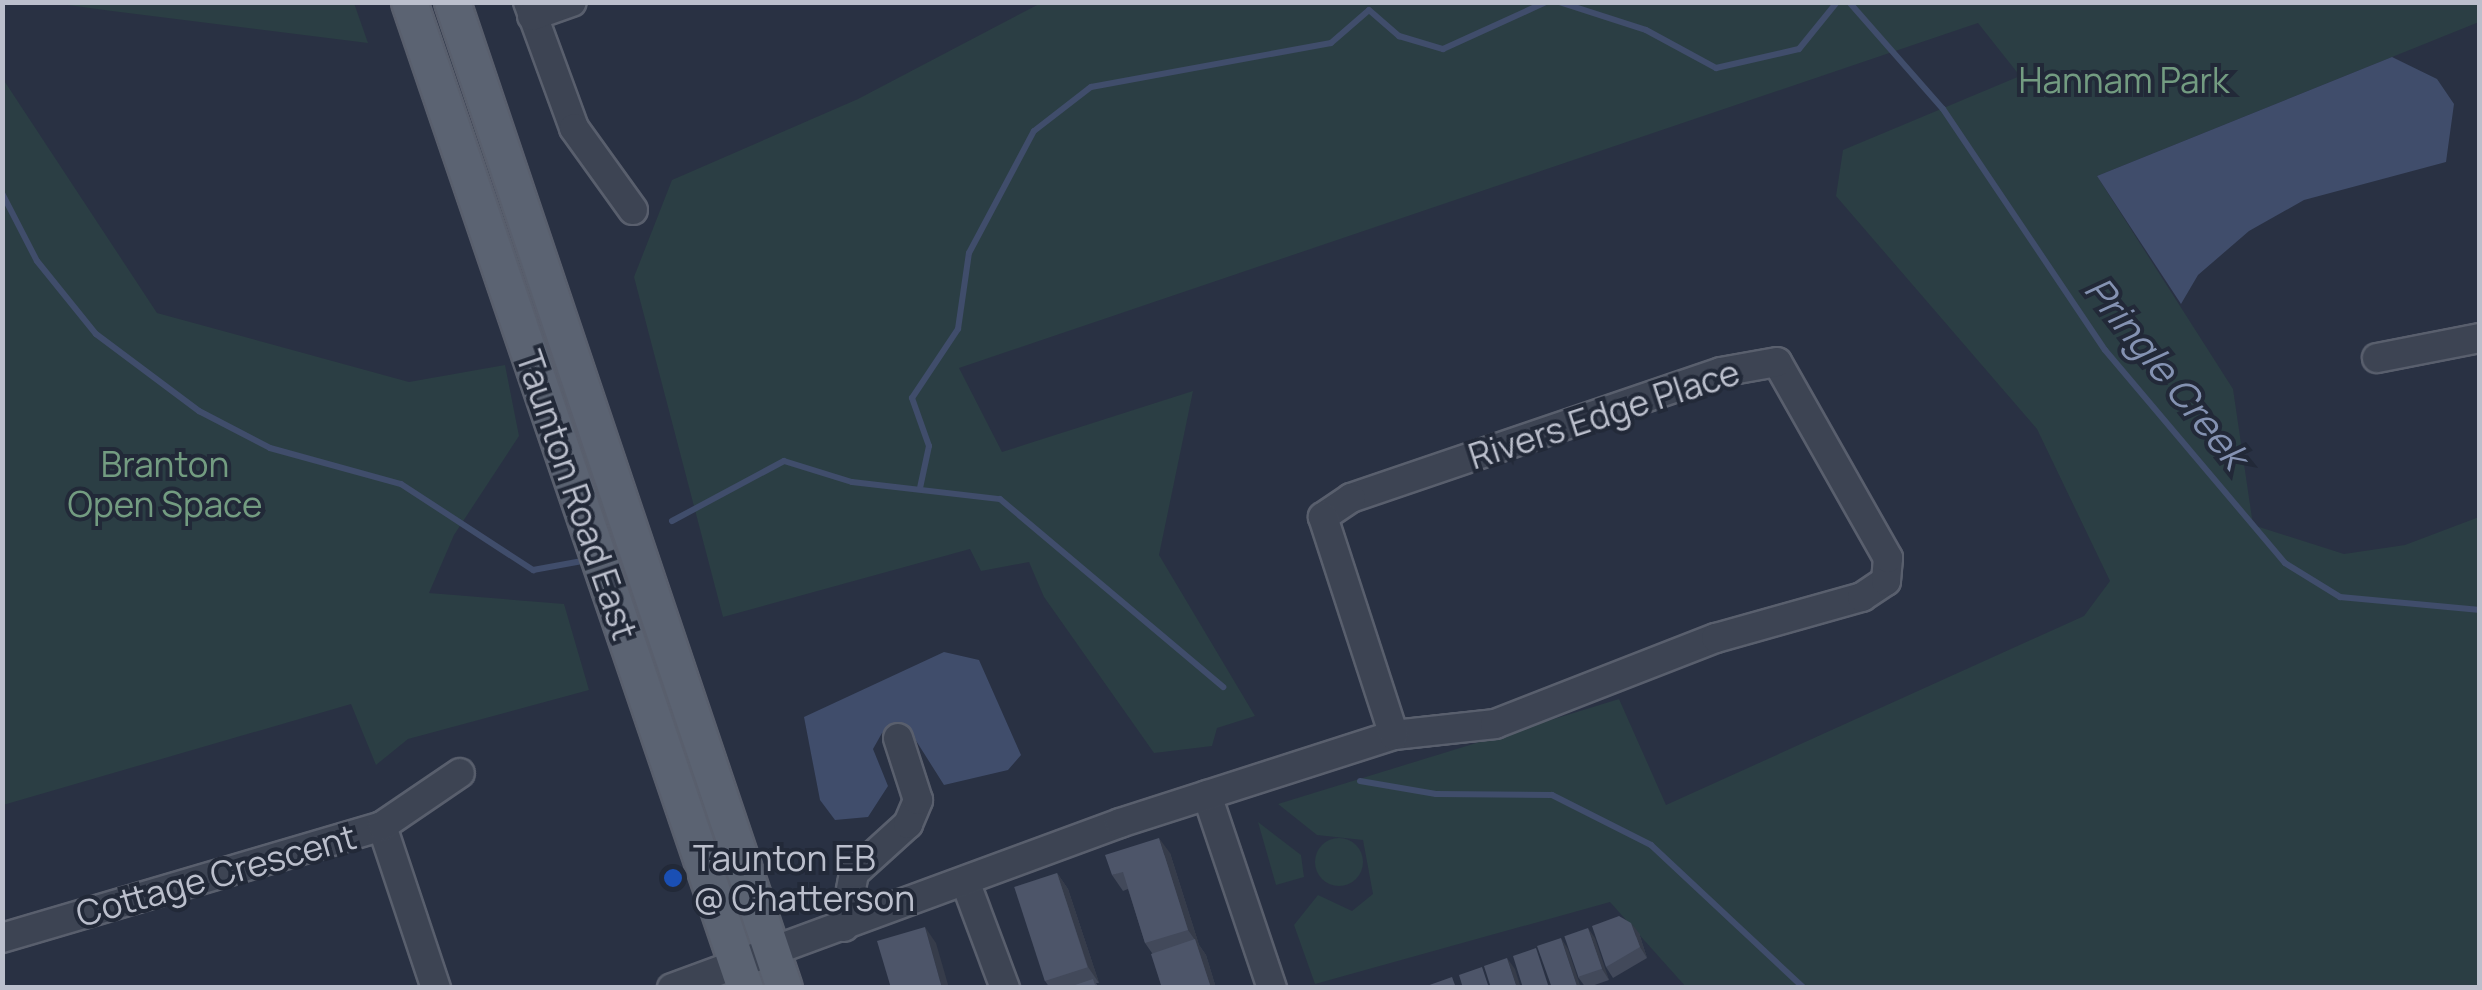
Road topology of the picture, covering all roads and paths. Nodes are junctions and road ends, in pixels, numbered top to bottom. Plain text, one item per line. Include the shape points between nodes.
1 (572, 2) edge
2 (453, 7) edge
3 (530, 9) edge
4 (413, 14) edge
5 (510, 181) junction
6 (475, 195) junction
7 (633, 210) dead end
8 (2480, 338) edge
9 (2377, 358) dead end
10 (1394, 735) junction
11 (898, 738) dead end
12 (460, 772) dead end
13 (1207, 794) junction
14 (382, 826) junction
15 (965, 882) junction
16 (844, 927) junction
17 (2, 938) edge
18 (771, 954) junction
19 (741, 976) edge
20 (436, 988) edge
21 (672, 988) edge
22 (784, 988) edge
23 (1005, 988) edge
24 (1272, 988) edge

1 - 3 street
2 - 4 main road
2 - 5 main road, Taunton Road East
3 - 7 street via 574,128
4 - 6 main road, Taunton Road East
5 - 6 main road
5 - 18 main road, Taunton Road East
6 - 19 main road, Taunton Road East
8 - 9 street
10 - 10 street, Rivers Edge Place via 1495,724 1886,581 1888,558 1776,362 1628,403 1351,498 1323,517
10 - 13 street, Rivers Edge Place
11 - 16 street via 918,800 908,824 854,873
12 - 14 street
13 - 15 street, Rivers Edge Place
13 - 24 street
14 - 17 street, Cottage Crescent
14 - 20 street, Cottage Crescent
15 - 16 street, Rivers Edge Place
15 - 23 street
16 - 18 street, Rivers Edge Place
18 - 19 street, Rivers Edge Place
18 - 22 main road, Taunton Road East
19 - 21 street, Rivers Edge Place

